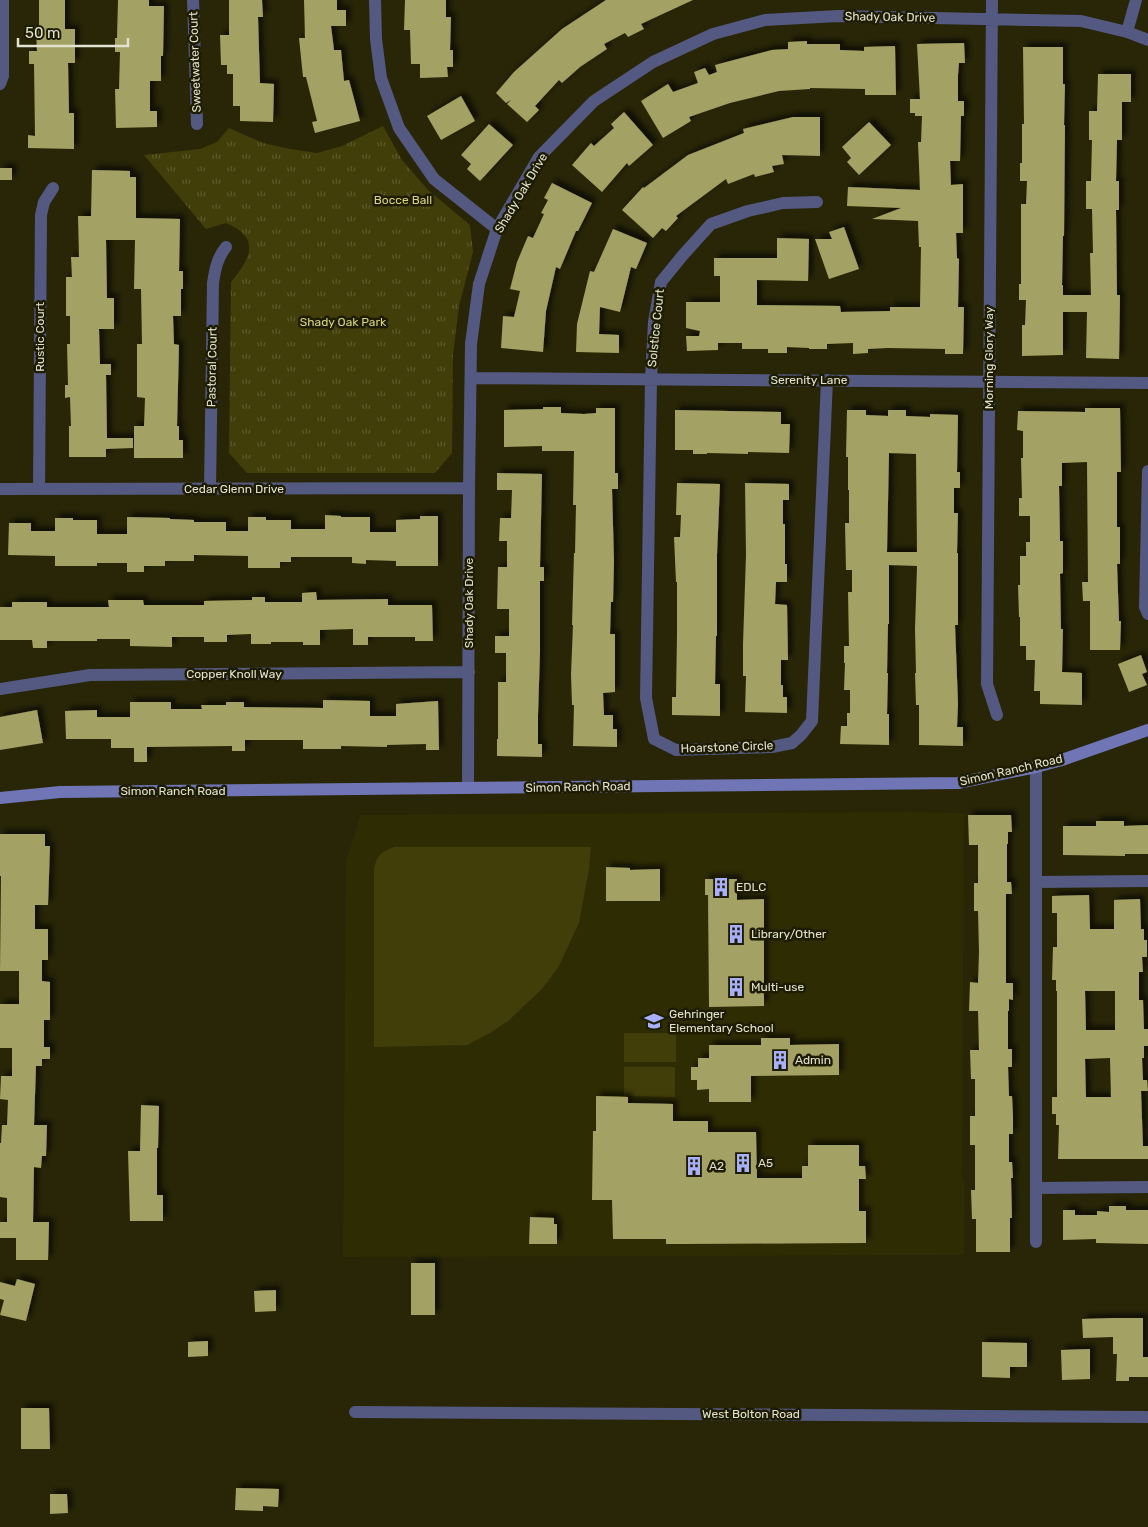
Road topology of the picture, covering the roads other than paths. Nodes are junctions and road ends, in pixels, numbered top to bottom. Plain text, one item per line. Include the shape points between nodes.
1 (3, 0) edge
2 (193, 0) edge
3 (375, 0) edge
4 (992, 0) edge
5 (1136, 0) edge
6 (992, 19) junction
7 (1127, 32) junction
8 (1148, 40) edge
9 (0, 84) edge
10 (197, 124) dead end
11 (53, 188) dead end
12 (817, 202) dead end
13 (497, 228) junction
14 (226, 247) dead end
15 (471, 378) junction
16 (650, 379) junction
17 (827, 380) junction
18 (989, 381) junction
19 (1148, 384) edge
20 (1148, 471) edge
21 (469, 488) junction
22 (0, 489) edge
23 (39, 489) junction
24 (210, 489) junction
25 (1148, 614) edge
26 (469, 672) junction
27 (0, 689) edge
28 (997, 715) dead end
29 (1148, 730) edge
30 (1036, 767) junction
31 (468, 788) junction
32 (0, 798) edge
33 (1148, 881) edge
34 (1036, 882) junction
35 (1036, 1188) junction
36 (1148, 1188) edge
37 (1036, 1242) dead end
38 (355, 1412) dead end
39 (1148, 1416) edge

1 - 9 street via 3,76
2 - 10 street, Sweetwater Court
3 - 13 street via 381,78 399,128 434,179
4 - 6 street, Morning Glory Way
5 - 7 street
6 - 7 street, Shady Oak Drive via 1082,21
6 - 13 street, Shady Oak Drive via 838,16 765,20 713,34 653,62 594,101 539,157
6 - 18 street, Morning Glory Way
7 - 8 street, Shady Oak Drive
11 - 23 street, Rustic Court via 44,202 41,215
12 - 16 street, Solstice Court via 748,211 711,224 660,282
13 - 15 street, Shady Oak Drive via 479,284 471,344
14 - 24 street, Pastoral Court via 220,254 213,283
15 - 16 street, Serenity Lane
15 - 21 street, Shady Oak Drive
16 - 17 street, Serenity Lane
16 - 17 street, Hoarstone Circle via 646,698 654,739 676,750 772,747 792,743 812,721
17 - 18 street, Serenity Lane
18 - 19 street, Serenity Lane
18 - 28 street, Morning Glory Way via 987,684
20 - 25 street via 1145,607
21 - 24 street, Cedar Glenn Drive
21 - 26 street, Shady Oak Drive
22 - 23 street, Cedar Glenn Drive
23 - 24 street, Cedar Glenn Drive
26 - 27 street, Copper Knoll Way via 90,675
26 - 31 street, Shady Oak Drive
29 - 30 street, Simon Ranch Road
30 - 31 street, Simon Ranch Road via 958,783
30 - 34 street
31 - 32 street, Simon Ranch Road via 60,792
33 - 34 street
34 - 35 street
35 - 36 street
35 - 37 street
38 - 39 street, West Bolton Road

